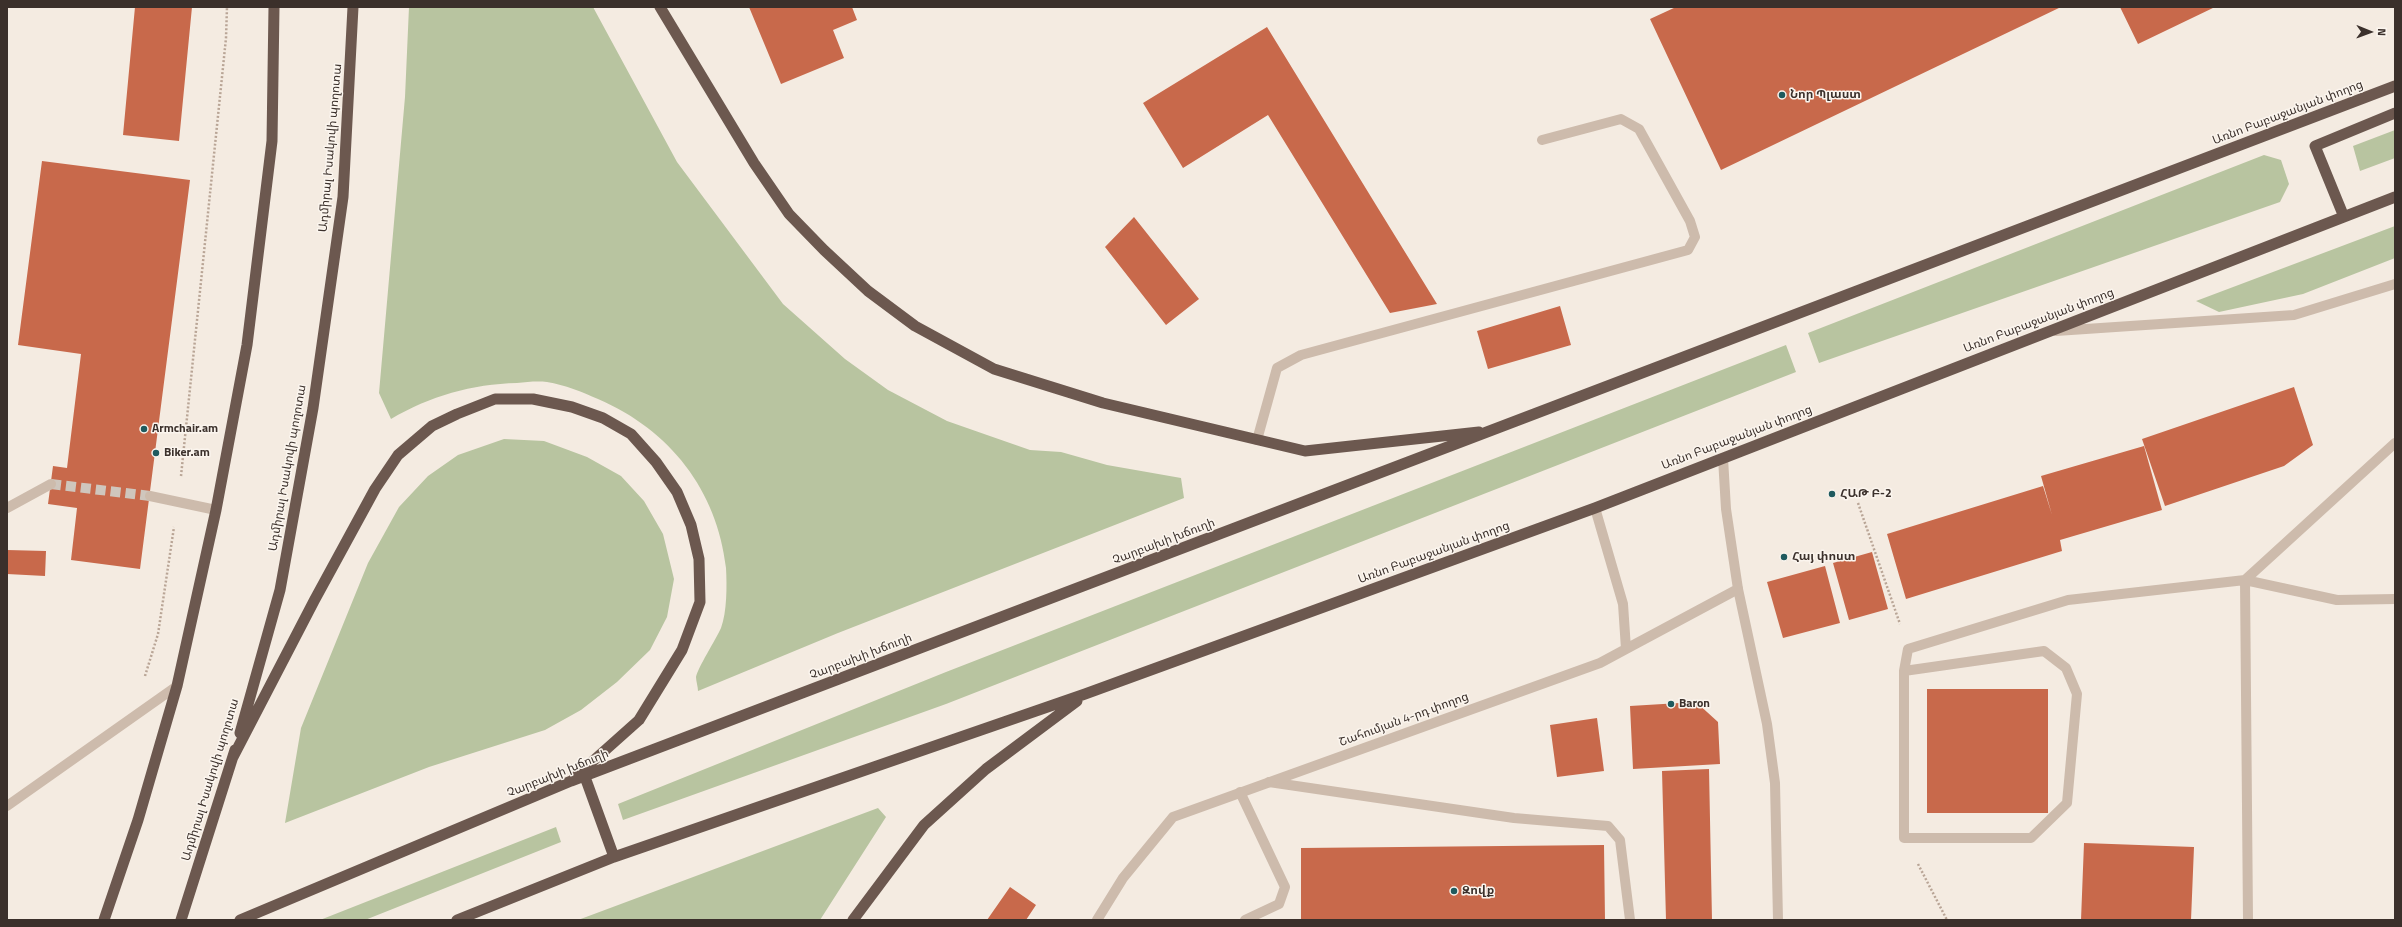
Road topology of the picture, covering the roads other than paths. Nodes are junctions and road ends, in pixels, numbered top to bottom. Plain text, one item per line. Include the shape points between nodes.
1 (274, 7) edge
2 (353, 7) edge
3 (660, 7) edge
4 (2395, 86) edge
5 (2395, 113) edge
6 (1542, 140) dead end
7 (2395, 197) edge
8 (2344, 217) junction
9 (2395, 284) edge
10 (2048, 331) junction
11 (1496, 430) junction
12 (1257, 440) junction
13 (2395, 443) edge
14 (1723, 458) junction
15 (51, 484) tunnel mouth
16 (150, 496) tunnel mouth
17 (7, 508) edge
18 (1595, 508) junction
19 (216, 510) junction
20 (2245, 580) junction
21 (1738, 589) junction
22 (2395, 599) edge
23 (1626, 649) junction
24 (1904, 671) junction
25 (177, 686) junction
26 (1085, 694) junction
27 (233, 757) junction
28 (585, 777) junction
29 (570, 781) junction
30 (1269, 782) junction
31 (1240, 792) junction
32 (7, 806) edge
33 (614, 857) junction
34 (104, 920) edge
35 (181, 920) edge
36 (240, 920) edge
37 (457, 920) edge
38 (853, 920) edge
39 (1097, 920) edge
40 (1245, 920) edge
41 (1630, 920) edge
42 (1778, 920) edge
43 (2248, 920) edge

1 - 19 highway via 272,141 247,345
2 - 27 highway, Ադմիրալ Իսակովի պողոտա via 343,198 313,408 280,590
3 - 12 highway via 754,163 789,214 868,291 915,326 994,369 1103,403
4 - 11 highway, Առնո Բաբաջանյան փողոց
5 - 8 highway via 2315,146
6 - 12 street via 1622,119 1639,129 1690,220 1696,237 1688,250 1301,355 1277,368
7 - 8 highway, Առնո Բաբաջանյան փողոց
8 - 10 highway, Առնո Բաբաջանյան փողոց
9 - 10 street via 2294,315
10 - 14 highway, Առնո Բաբաջանյան փողոց
11 - 12 highway via 1305,451
11 - 28 highway, Չարբախի խճուղի
13 - 20 street
14 - 18 highway, Առնո Բաբաջանյան փողոց
14 - 21 street via 1726,509
15 - 17 street
16 - 19 street
18 - 23 street via 1623,604
18 - 26 highway, Առնո Բաբաջանյան փողոց
19 - 25 highway
20 - 22 street via 2336,600
20 - 24 street via 2068,600 1908,649
20 - 43 street
21 - 23 street, Շահումյան 4-րդ փողոց
21 - 42 street via 1767,724 1775,783
23 - 30 street, Շահումյան 4-րդ փողոց via 1600,663
24 - 24 street via 1904,838 2031,838 2067,803 2077,694 2066,668 2044,651
25 - 32 street
25 - 34 highway via 138,820
26 - 33 highway
26 - 38 highway via 986,769 924,824
27 - 29 highway via 375,489 398,455 432,426 457,414 495,399 533,399 572,407 603,418 631,434 656,462 677,492 691,525 699,559 700,602 682,650 639,720
27 - 35 highway, Ադմիրալ Իսակովի պողոտա
28 - 29 highway, Չարբախի խճուղի
28 - 33 highway
29 - 36 highway, Չարբախի խճուղի
30 - 31 street, Շահումյան 4-րդ փողոց
30 - 41 street via 1514,818 1608,826 1620,840
31 - 39 street, Շահումյան 4-րդ փողոց via 1173,817 1123,878
31 - 40 street via 1285,887 1279,904
33 - 37 highway

